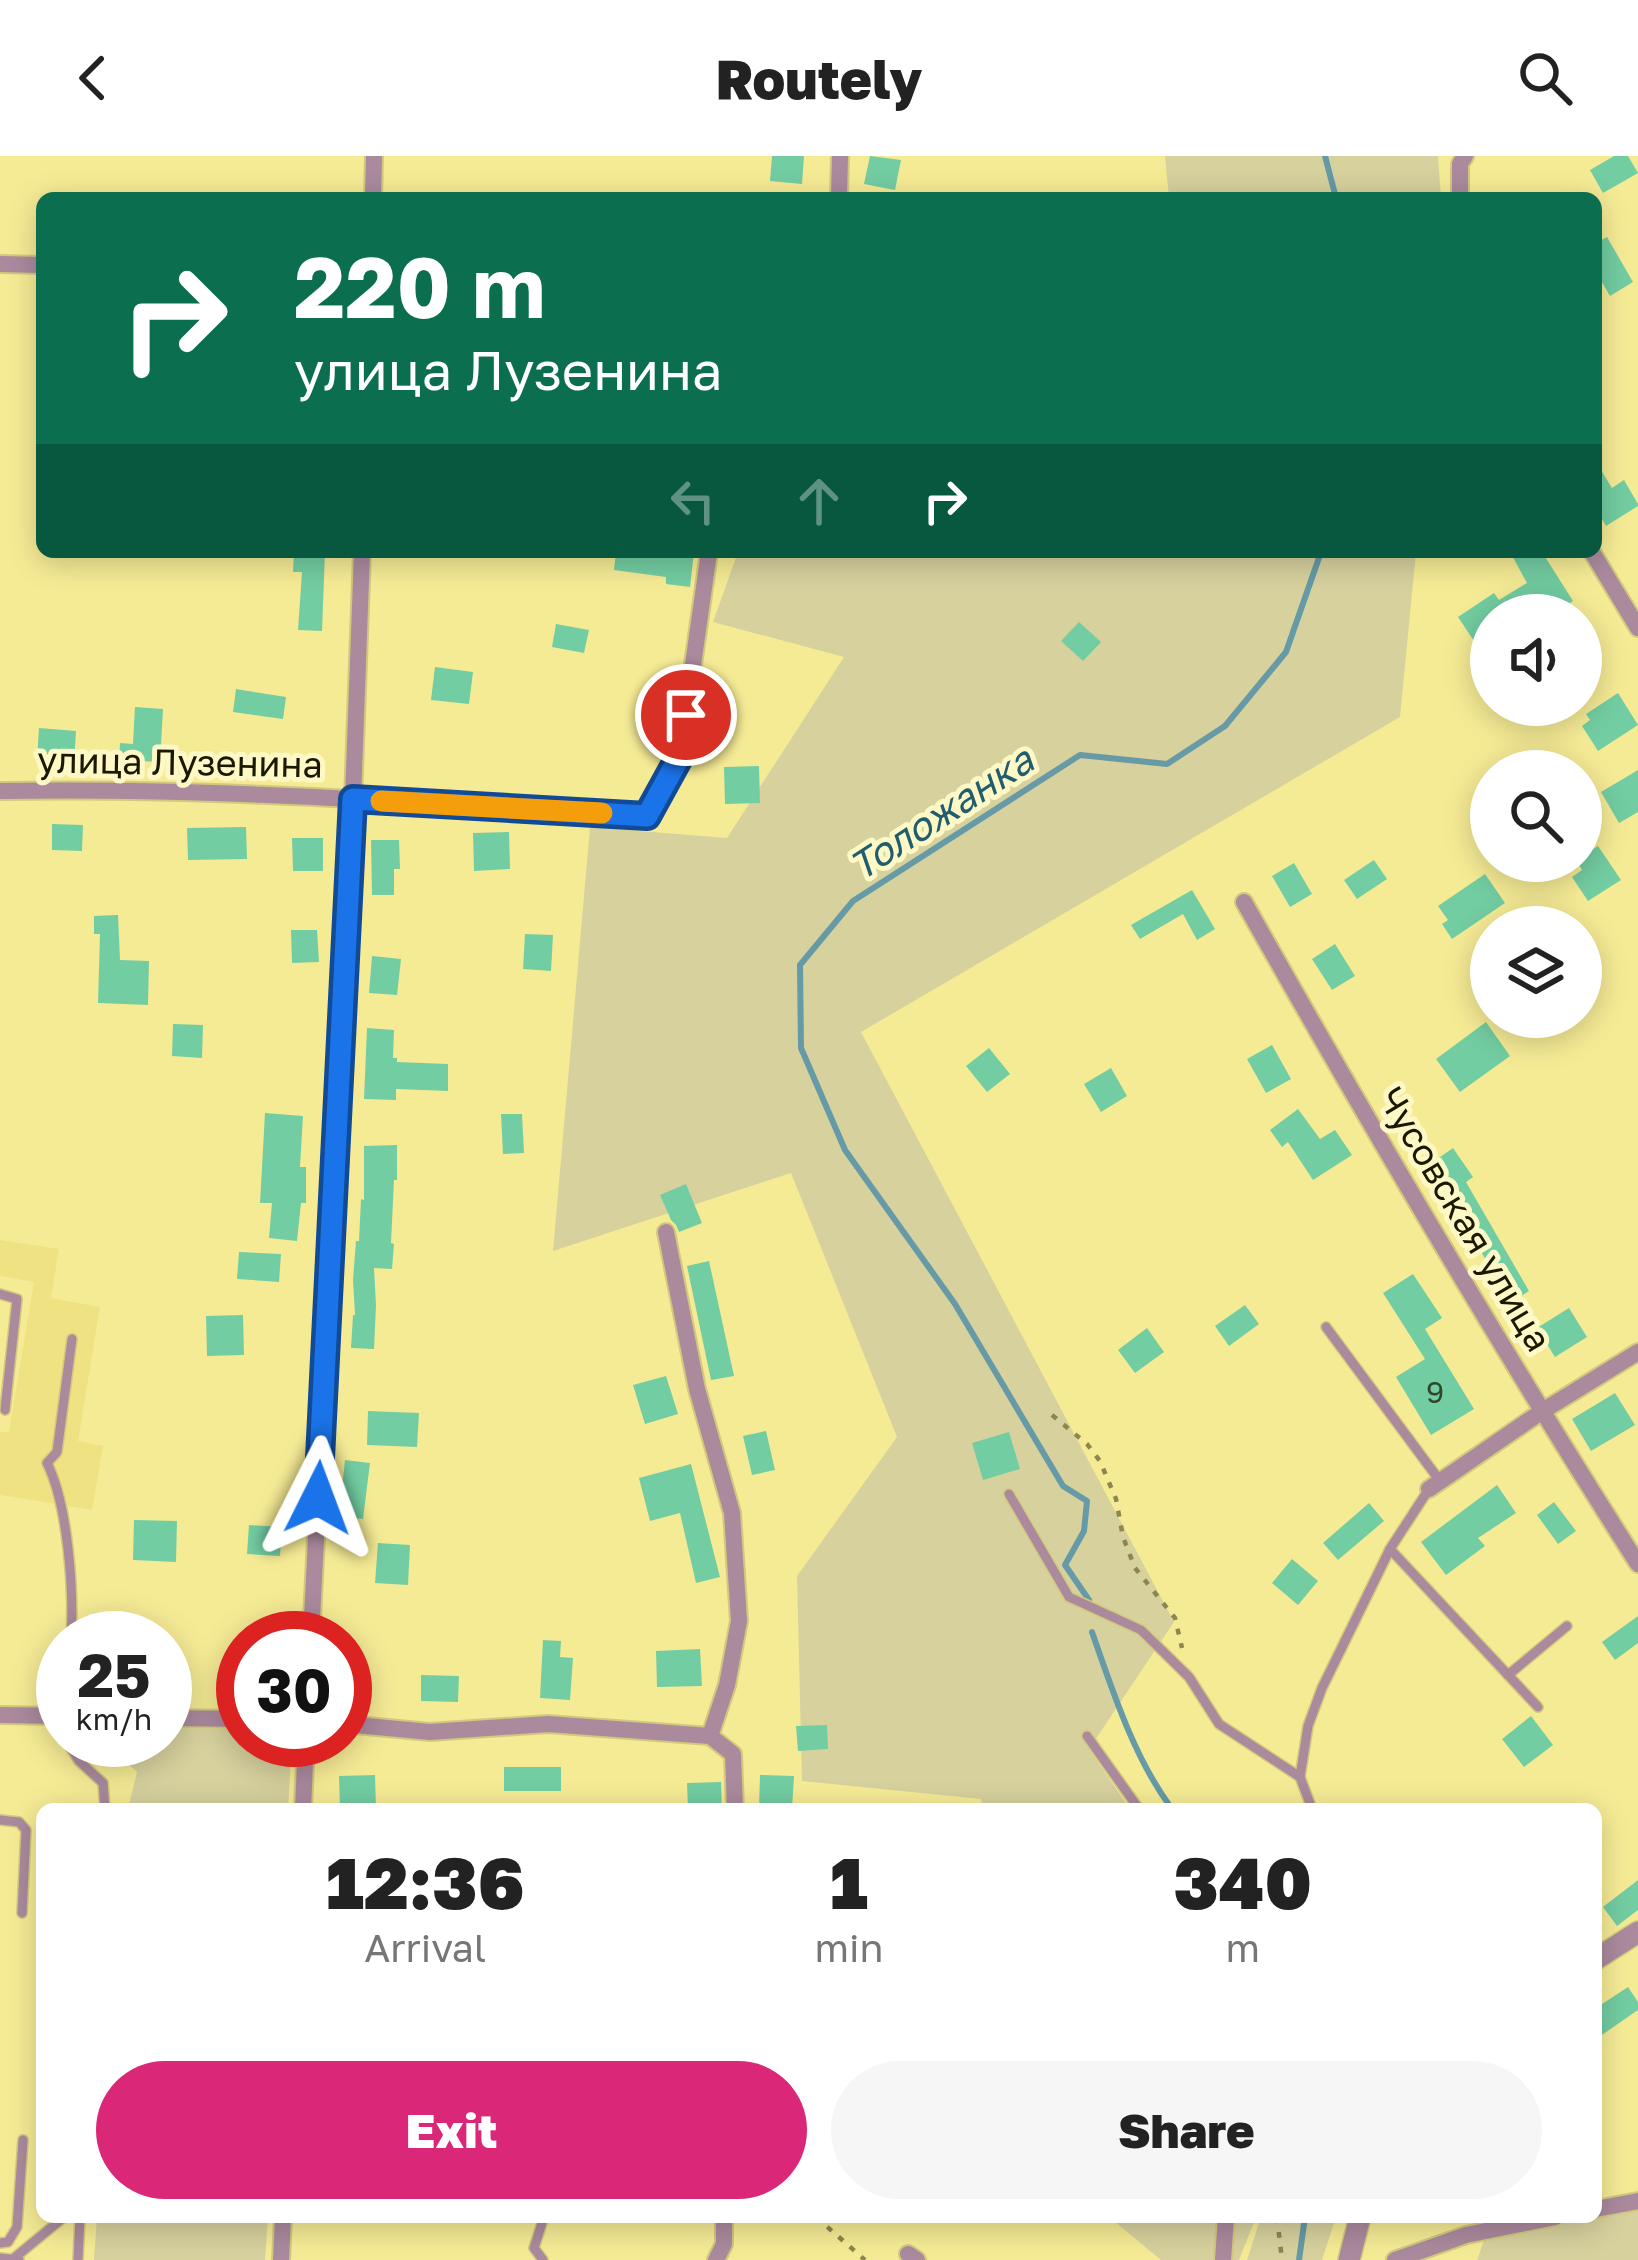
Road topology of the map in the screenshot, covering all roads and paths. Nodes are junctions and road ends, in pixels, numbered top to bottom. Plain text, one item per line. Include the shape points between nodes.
1 (374, 156) edge
2 (840, 156) edge
3 (1465, 156) edge
4 (373, 192) edge
5 (838, 192) edge
6 (1460, 192) edge
7 (0, 264) edge
8 (36, 266) edge
9 (362, 558) edge
10 (709, 558) edge
11 (1596, 558) edge
12 (1638, 626) edge
13 (0, 791) edge
14 (353, 799) junction
15 (1244, 902) dead end
16 (666, 1232) dead end
17 (0, 1294) edge
18 (1326, 1327) dead end
19 (73, 1339) dead end
20 (1638, 1352) edge
21 (0, 1406) edge
22 (1541, 1412) junction
23 (1052, 1415) dead end
24 (1435, 1485) junction
25 (1009, 1494) dead end
26 (1390, 1550) junction
27 (1638, 1564) edge
28 (71, 1611) edge
29 (312, 1611) edge
30 (1567, 1626) dead end
31 (1508, 1675) junction
32 (1189, 1677) junction
33 (1538, 1707) dead end
34 (0, 1715) edge
35 (36, 1716) edge
36 (372, 1727) edge
37 (710, 1736) junction
38 (1087, 1736) dead end
39 (85, 1767) edge
40 (305, 1767) edge
41 (1300, 1777) junction
42 (105, 1803) edge
43 (303, 1803) edge
44 (735, 1803) edge
45 (1135, 1803) edge
46 (1310, 1803) edge
47 (0, 1820) edge
48 (22, 1913) dead end
49 (1638, 1932) edge
50 (1602, 1955) edge
51 (23, 2140) dead end
52 (1638, 2201) edge
53 (1602, 2208) edge
54 (57, 2223) edge
55 (80, 2223) edge
56 (283, 2223) edge
57 (542, 2223) dead end
58 (724, 2223) edge
59 (823, 2223) edge
60 (1226, 2223) edge
61 (1278, 2223) edge
62 (1358, 2223) edge
63 (1525, 2223) edge
64 (0, 2243) edge
65 (0, 2258) edge
66 (16, 2260) edge
67 (78, 2260) edge
68 (281, 2260) edge
69 (542, 2260) edge
70 (716, 2260) edge
71 (865, 2260) edge
72 (1223, 2260) edge
73 (1282, 2260) edge
74 (1349, 2260) edge
75 (1395, 2260) edge

1 - 4 street
2 - 5 street
3 - 6 street
7 - 8 street
9 - 14 street
10 - 14 street, улица Лузенина via 680,756 647,816
11 - 12 street
13 - 14 street, улица Лузенина
14 - 29 street
15 - 22 street, Чусовская улица
16 - 37 street via 732,1513 739,1621
17 - 21 lane via 16,1299
18 - 24 lane
19 - 28 lane via 57,1452 47,1463 64,1524
20 - 22 street
22 - 24 street
22 - 27 street, Чусовская улица
23 - 32 path via 1100,1461 1135,1568 1174,1618
24 - 26 lane
25 - 32 lane via 1069,1597 1141,1630
26 - 31 lane
26 - 41 lane via 1315,1707
30 - 31 lane
31 - 33 lane
32 - 41 lane via 1219,1724
34 - 35 street
36 - 37 street via 430,1732 548,1724
37 - 44 street via 733,1754
38 - 45 lane
39 - 42 lane via 103,1784
40 - 43 street
41 - 46 lane
47 - 48 lane via 26,1830
49 - 50 street
51 - 64 lane via 17,2228
52 - 53 street
54 - 66 lane
55 - 67 lane
56 - 68 street
57 - 69 lane via 534,2248
58 - 70 street
59 - 71 path
60 - 72 street
61 - 73 path
62 - 74 street
63 - 75 street
65 - 66 lane

